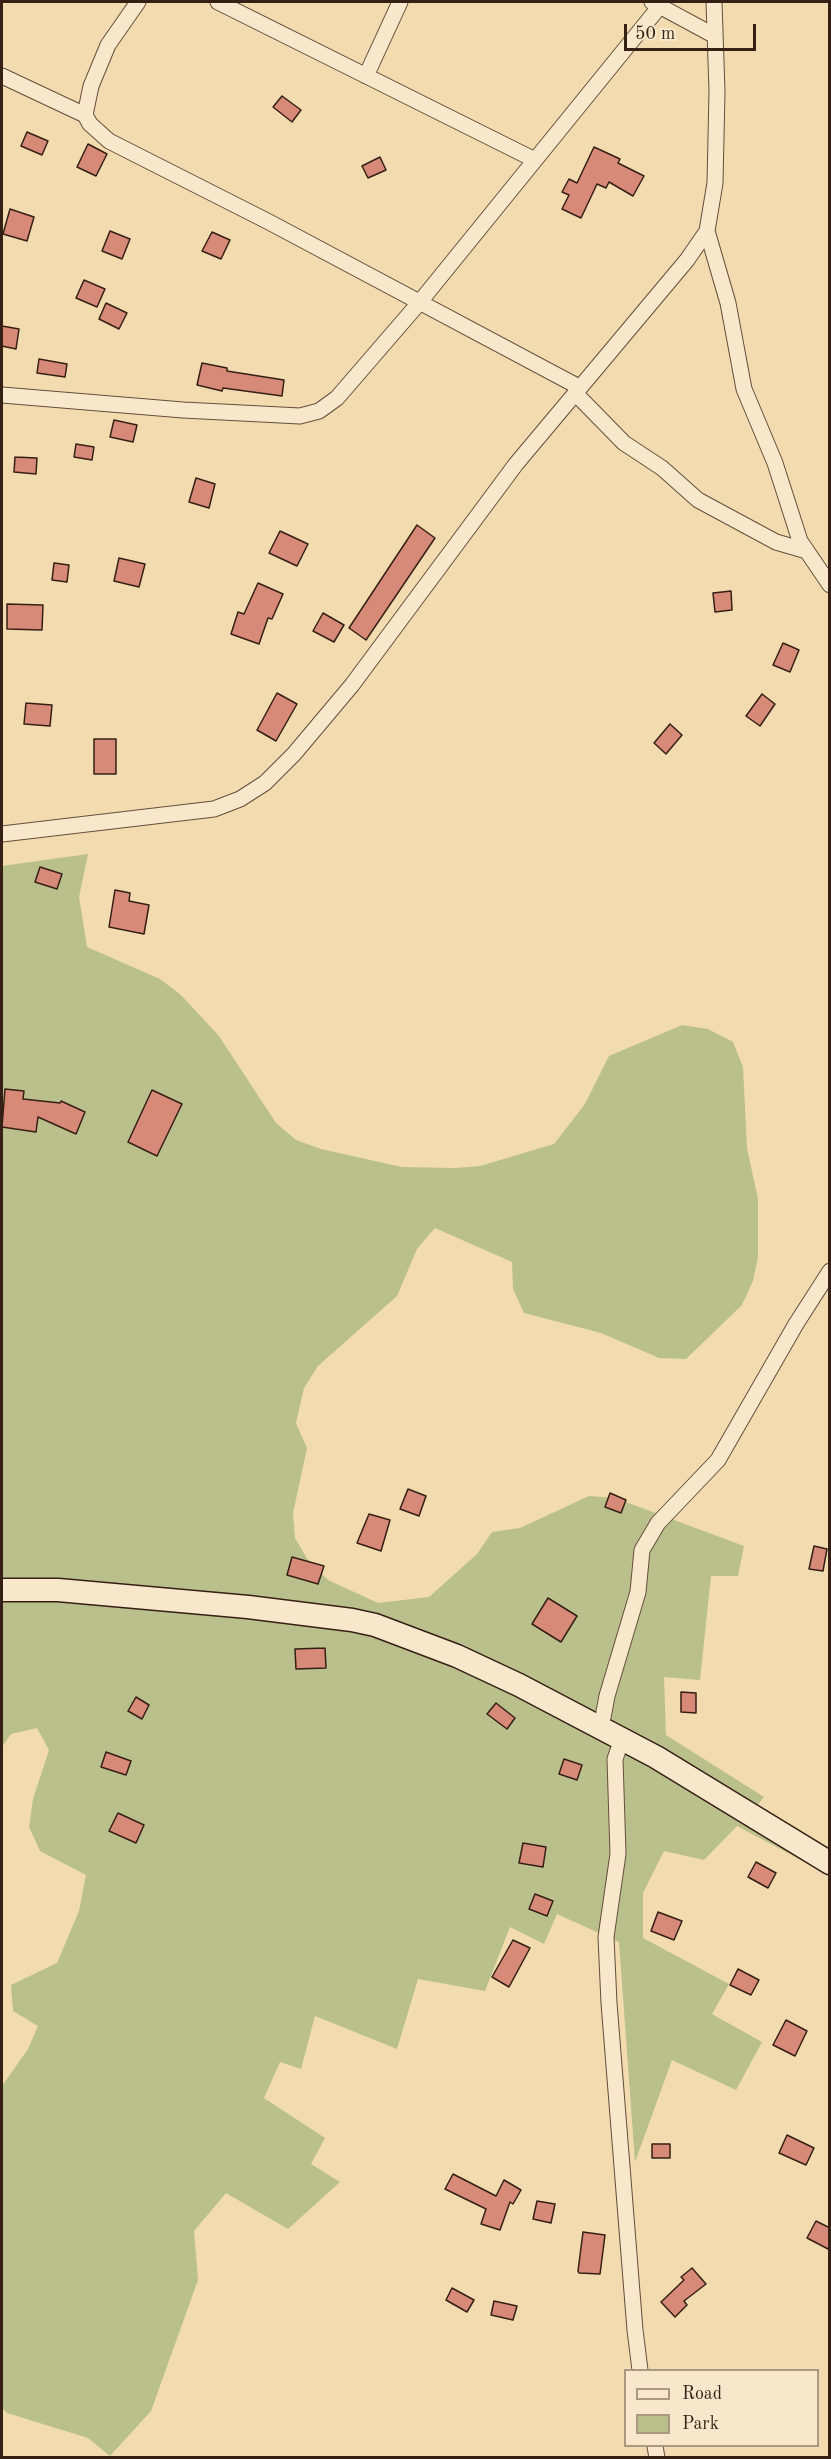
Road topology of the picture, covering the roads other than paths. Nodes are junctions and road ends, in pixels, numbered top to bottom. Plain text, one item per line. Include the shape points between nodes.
1 (138, 2) edge
2 (218, 2) edge
3 (400, 2) edge
4 (714, 2) edge
5 (656, 4) edge
6 (715, 36) junction
7 (2, 76) edge
8 (366, 76) junction
9 (85, 115) junction
10 (534, 160) junction
11 (707, 231) junction
12 (419, 303) junction
13 (577, 390) junction
14 (2, 395) edge
15 (807, 551) junction
16 (830, 585) edge
17 (2, 834) edge
18 (830, 1270) edge
19 (2, 1590) edge
20 (601, 1728) junction
21 (622, 1739) junction
22 (830, 1863) edge
23 (640, 2369) edge

1 - 9 street via 108,45
2 - 8 street
3 - 8 street
4 - 6 street
5 - 6 street
5 - 10 street
6 - 11 street via 715,183
7 - 9 street
8 - 10 street
9 - 12 street via 109,141
10 - 12 street
11 - 13 street
11 - 15 street via 728,303 744,389
12 - 13 street
12 - 14 street via 337,398 319,411 300,416
13 - 15 street via 624,443 662,468 698,501 776,542
13 - 17 street via 516,464 352,685 265,783 214,809
15 - 16 street
18 - 20 street via 718,1460 658,1523 642,1550 638,1592
19 - 20 street via 105,1594 364,1622 457,1656
20 - 21 street
21 - 22 street
21 - 23 street via 615,1759 618,1854 606,1937

